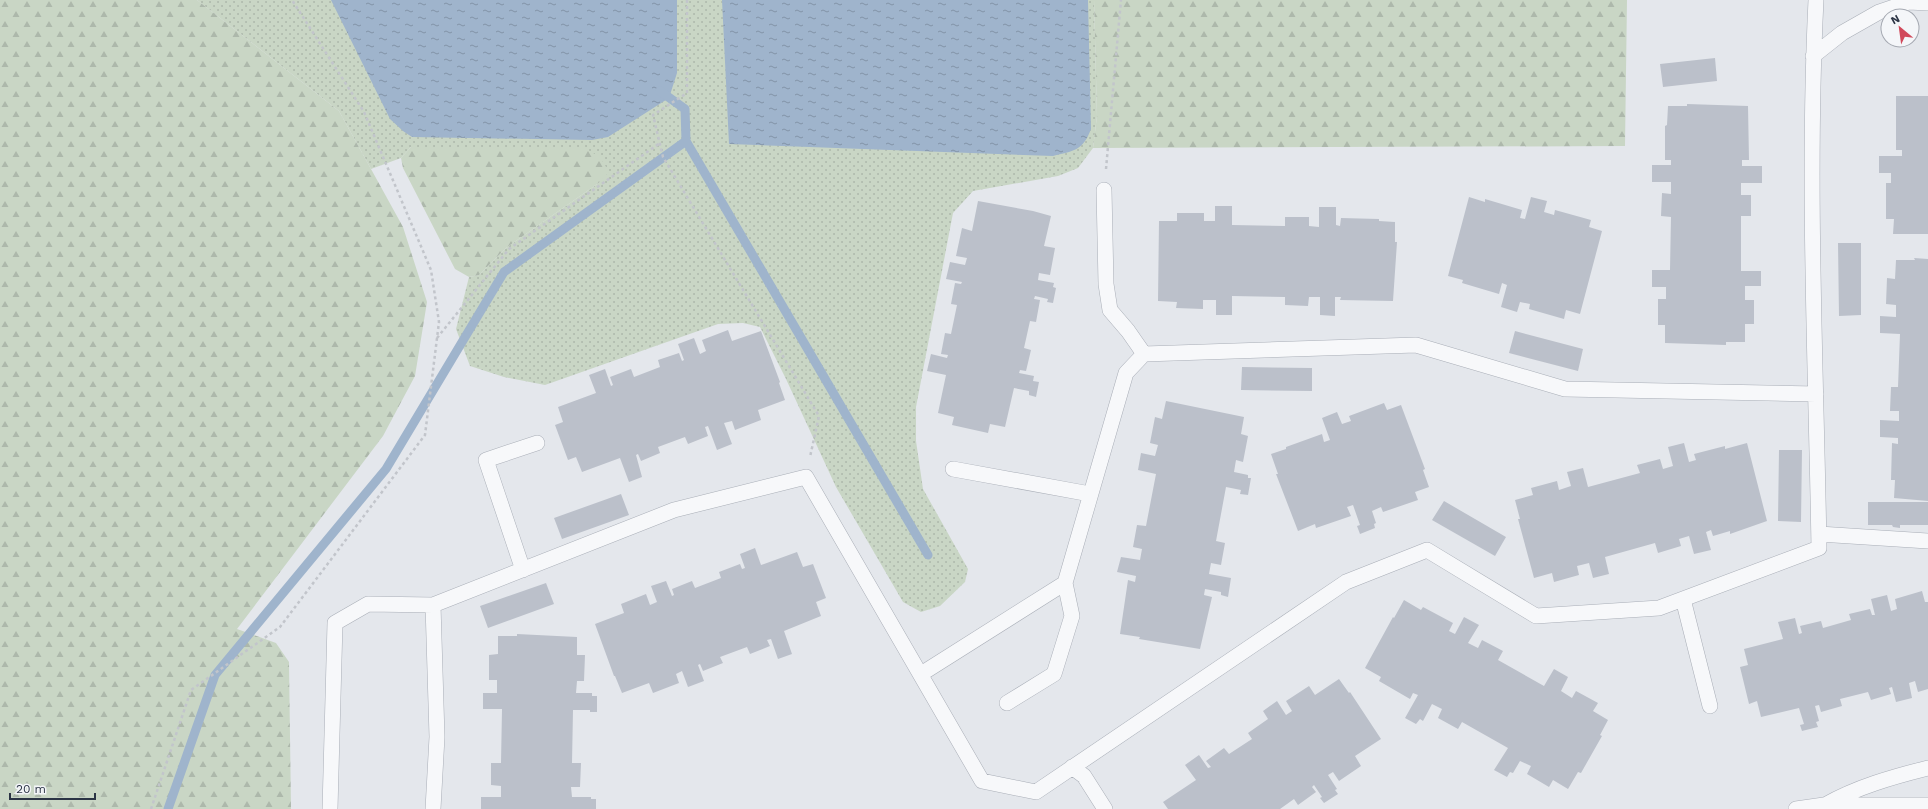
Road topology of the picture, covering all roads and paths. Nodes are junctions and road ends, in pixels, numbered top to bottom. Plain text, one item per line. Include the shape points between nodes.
1 (292, 0) edge
2 (687, 0) edge
3 (1121, 0) edge
4 (1816, 0) edge
5 (1909, 1) edge
6 (1928, 3) edge
7 (1813, 56) junction
8 (660, 143) junction
9 (1104, 190) joint
10 (437, 338) junction
11 (1144, 354) junction
12 (1816, 394) junction
13 (537, 443) dead end
14 (953, 469) dead end
15 (806, 477) junction
16 (1090, 494) junction
17 (1819, 534) junction
18 (1928, 541) edge
19 (523, 570) junction
20 (1065, 583) junction
21 (1683, 599) junction
22 (433, 605) junction
23 (921, 674) junction
24 (1007, 703) dead end
25 (1710, 706) dead end
26 (1072, 767) junction
27 (1928, 768) edge
28 (1928, 805) edge
29 (1824, 807) edge
30 (151, 809) edge
31 (330, 809) edge
32 (433, 809) edge
33 (1105, 809) edge
34 (1796, 809) edge

1 - 10 path via 367,119 431,270 439,322
2 - 8 path via 687,93 653,115
3 - 9 path
4 - 7 lane
5 - 6 lane
5 - 7 lane via 1878,12 1842,32
7 - 12 lane via 1812,224
8 - 10 path via 509,249
8 - 15 path via 663,157 819,416
9 - 11 lane via 1106,284 1110,310
10 - 30 path via 425,435 280,627 191,690
11 - 12 lane via 1416,345 1565,389
11 - 16 lane via 1126,373
12 - 17 lane
13 - 19 lane via 486,460
14 - 16 lane
15 - 19 lane via 674,510
15 - 23 lane
16 - 20 lane
17 - 18 lane
17 - 21 lane via 1819,548
19 - 22 lane
20 - 23 lane
20 - 24 lane via 1072,616 1054,674
21 - 25 lane
21 - 26 lane via 1659,608 1536,616 1427,550 1346,582
22 - 31 lane via 368,604 335,623
22 - 32 lane via 437,737
23 - 26 lane via 982,781 1036,792
26 - 33 lane via 1084,776
27 - 29 lane via 1891,777 1846,793
28 - 29 lane
29 - 34 lane

